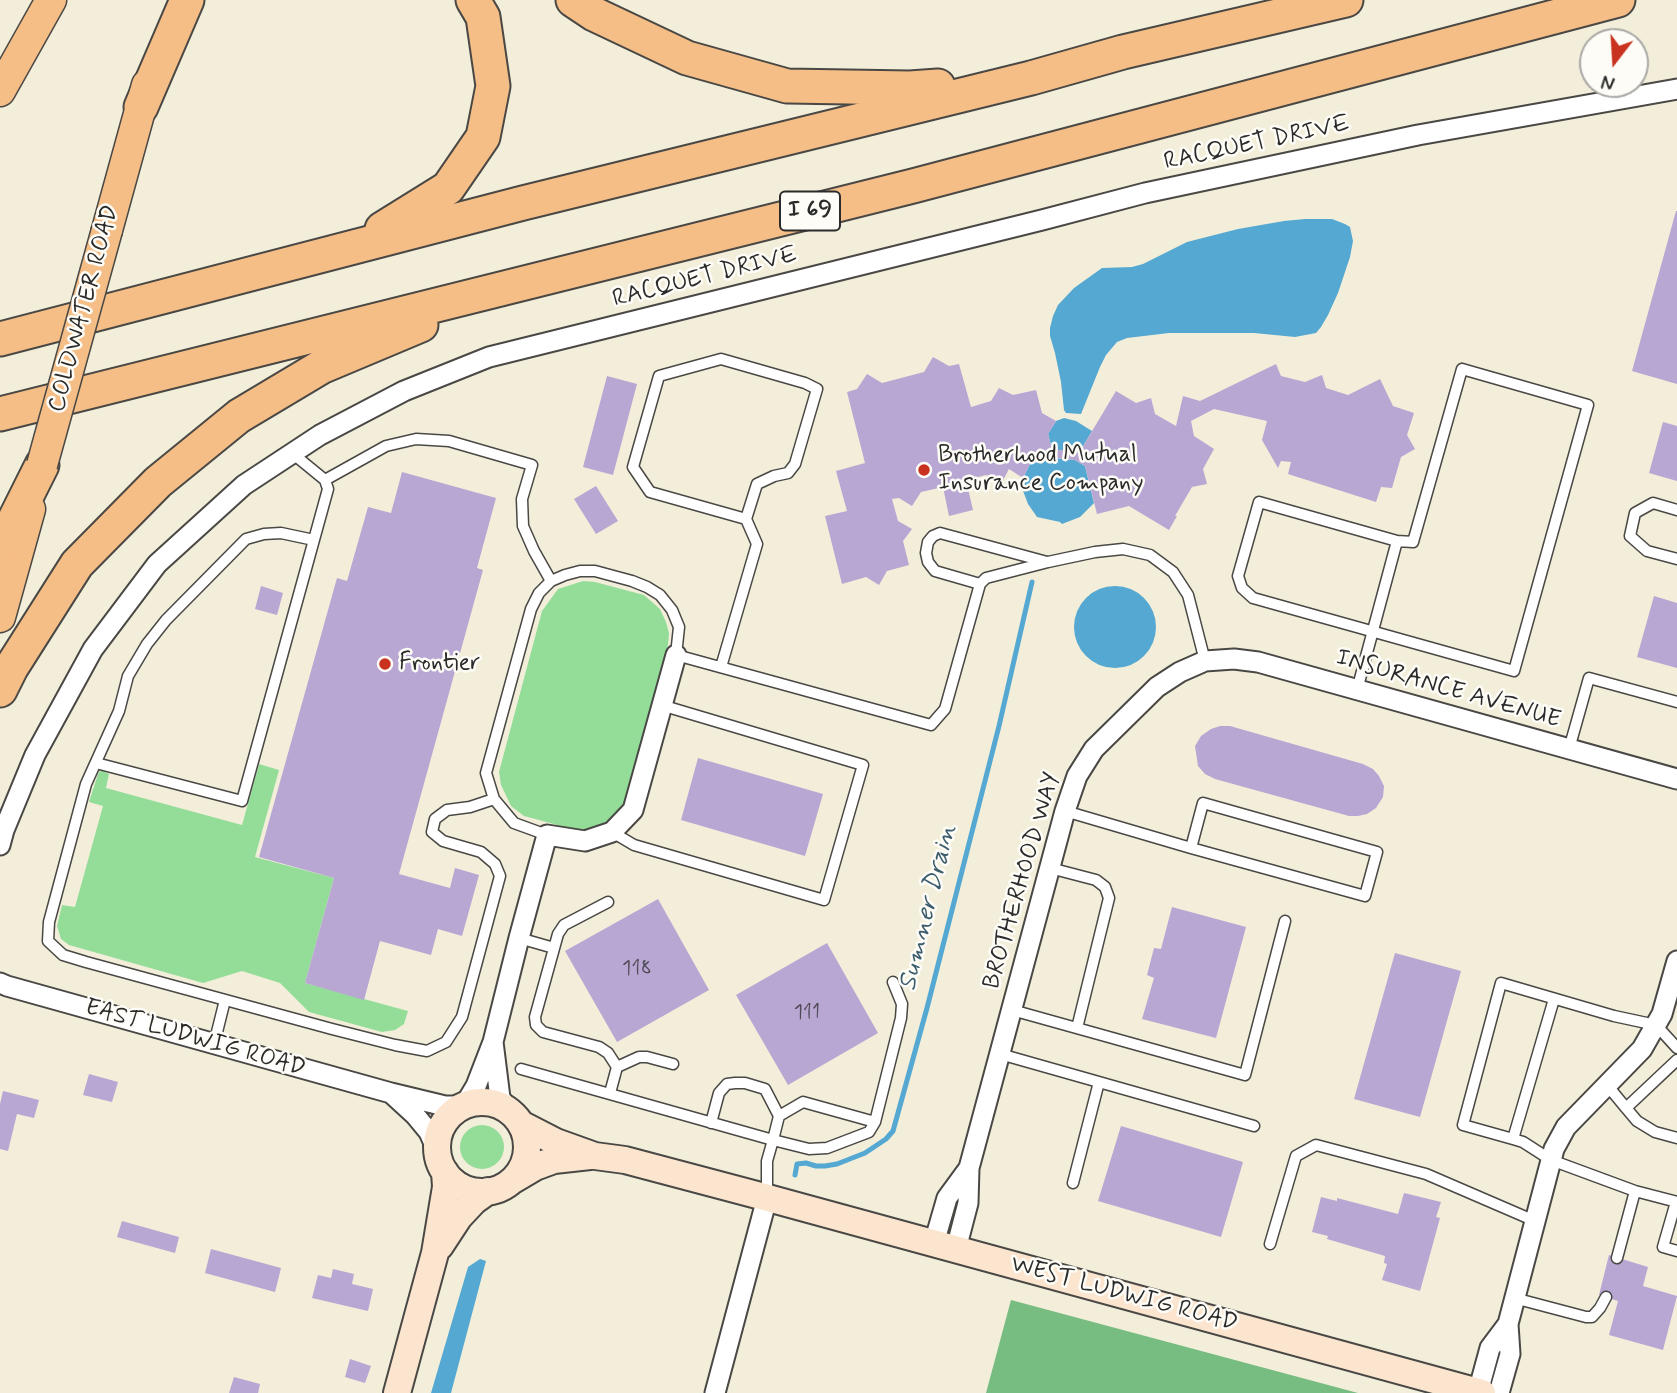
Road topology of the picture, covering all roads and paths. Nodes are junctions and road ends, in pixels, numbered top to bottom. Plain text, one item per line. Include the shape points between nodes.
1 (51, 0) edge
2 (169, 0) edge
3 (187, 0) edge
4 (473, 0) edge
5 (573, 0) edge
6 (1346, 0) edge
7 (1618, 0) edge
8 (1031, 78) junction
9 (1677, 89) edge
10 (0, 91) edge
11 (141, 107) junction
12 (320, 255) junction
13 (522, 283) junction
14 (0, 339) edge
15 (0, 414) edge
16 (292, 453) junction
17 (42, 465) junction
18 (326, 480) junction
19 (1677, 509) edge
20 (746, 519) junction
21 (314, 540) junction
22 (1397, 541) junction
23 (0, 549) edge
24 (1677, 559) edge
25 (1048, 562) junction
26 (551, 581) junction
27 (980, 584) junction
28 (0, 617) edge
29 (1373, 632) junction
30 (676, 654) junction
31 (1205, 661) junction
32 (721, 667) junction
33 (0, 690) edge
34 (1357, 690) junction
35 (1677, 702) edge
36 (661, 705) junction
37 (1569, 749) junction
38 (96, 763) junction
39 (1677, 779) edge
40 (494, 799) junction
41 (1065, 811) junction
42 (612, 832) junction
43 (547, 835) junction
44 (0, 845) edge
45 (1191, 848) junction
46 (1050, 868) junction
47 (608, 902) dead end
48 (1285, 921) dead end
49 (519, 938) junction
50 (554, 948) junction
51 (1677, 961) edge
52 (893, 982) dead end
53 (0, 983) edge
54 (1554, 999) junction
55 (225, 1000) junction
56 (1012, 1010) junction
57 (1656, 1025) junction
58 (1077, 1028) junction
59 (493, 1042) junction
60 (214, 1044) junction
61 (1677, 1048) edge
62 (999, 1054) junction
63 (1677, 1060) edge
64 (673, 1064) dead end
65 (617, 1067) junction
66 (521, 1069) dead end
67 (1099, 1082) junction
68 (1607, 1085) junction
69 (391, 1093) junction
70 (610, 1093) junction
71 (464, 1106) junction
72 (1626, 1108) junction
73 (779, 1116) junction
74 (515, 1117) junction
75 (711, 1122) junction
76 (875, 1122) junction
77 (1254, 1126) dead end
78 (1677, 1138) edge
79 (1513, 1139) junction
80 (773, 1140) junction
81 (595, 1156) junction
82 (1551, 1160) junction
83 (441, 1162) junction
84 (513, 1180) junction
85 (1073, 1183) dead end
86 (488, 1191) junction
87 (1635, 1191) junction
88 (767, 1198) junction
89 (1676, 1202) edge
90 (1535, 1222) junction
91 (1270, 1244) dead end
92 (945, 1246) junction
93 (1677, 1251) edge
94 (435, 1254) junction
95 (1617, 1258) dead end
96 (1606, 1297) dead end
97 (1514, 1298) junction
98 (397, 1393) edge
99 (715, 1393) edge
100 (1486, 1393) edge

1 - 10 main road
2 - 11 main road, COLDWATER ROAD
3 - 11 highway
4 - 12 highway via 483,17 493,86 483,137 448,188 388,226
5 - 8 highway via 687,58 787,86 910,88
6 - 8 highway
7 - 13 highway, I 69 via 913,186
8 - 12 highway
9 - 16 street, RACQUET DRIVE via 1418,135 1145,193 489,357 404,391
11 - 17 main road, COLDWATER ROAD, bridge
12 - 14 highway
13 - 15 highway, I 69
13 - 33 highway via 321,367 239,416 158,482 77,564
16 - 18 lane
16 - 44 street, RACQUET DRIVE via 244,485 157,564 93,649 35,755
17 - 23 highway
17 - 28 main road, COLDWATER ROAD
18 - 21 lane via 328,489
18 - 26 lane via 386,446 416,439 449,441 531,465 522,499 523,526
19 - 24 lane via 1653,503 1635,513 1630,536 1647,551
20 - 20 lane via 650,492 634,467 659,376 721,359 817,389 795,464 788,473 757,484
20 - 32 lane via 757,544
21 - 38 lane via 281,533 246,539 166,620 128,677
21 - 38 lane via 242,801
22 - 29 lane
22 - 29 lane via 1259,502 1238,576 1253,598
22 - 29 lane via 1413,542 1462,369 1588,405 1514,671
25 - 27 lane via 986,578
25 - 27 lane via 940,533 933,536 926,553 935,571
25 - 31 lane via 1123,549 1150,555 1174,572 1188,595
26 - 30 lane via 595,571 648,587 673,610 679,627
26 - 40 lane via 531,609 486,774
27 - 32 lane via 945,709 930,726
29 - 34 lane
30 - 32 lane
30 - 36 street
31 - 34 street, INSURANCE AVENUE via 1258,662
31 - 41 street, BROTHERHOOD WAY via 1157,687 1094,749 1077,776
34 - 37 street, INSURANCE AVENUE
35 - 37 lane via 1589,678
36 - 42 street via 633,810
36 - 42 lane via 863,765 824,900 634,845
37 - 39 street, INSURANCE AVENUE
38 - 55 lane via 66,855 48,941 63,955
40 - 43 lane via 514,822
40 - 55 lane via 447,810 435,819 432,832 443,841 481,852 495,864 500,876 462,1017 446,1042 427,1051 395,1045
41 - 45 lane
41 - 46 street, BROTHERHOOD WAY
42 - 43 street via 586,841
43 - 49 street
45 - 45 lane via 1365,896 1377,852 1203,803
46 - 56 street, BROTHERHOOD WAY
46 - 58 lane via 1096,880 1109,898
47 - 50 lane via 564,925
48 - 58 lane via 1245,1075
49 - 50 lane
49 - 59 street
50 - 65 lane via 536,1025 543,1032 598,1047
51 - 57 street
52 - 76 lane via 902,1004 901,1018
53 - 60 street, EAST LUDWIG ROAD
54 - 57 lane
54 - 79 lane
54 - 79 lane via 1502,983 1463,1125
55 - 60 lane
56 - 58 lane
56 - 62 street, BROTHERHOOD WAY
57 - 61 lane
57 - 68 street via 1642,1049
59 - 71 street
59 - 74 street via 500,1098
60 - 69 street, EAST LUDWIG ROAD
62 - 67 lane
62 - 92 street, BROTHERHOOD WAY via 969,1168 947,1198
63 - 72 lane
64 - 65 lane via 647,1056
65 - 70 lane
66 - 70 lane
67 - 77 lane
67 - 85 lane
68 - 72 lane
68 - 82 street via 1566,1127
69 - 71 street, EAST LUDWIG ROAD
69 - 83 street, EAST LUDWIG ROAD via 429,1132
70 - 75 lane
71 - 74 main road via 489,1103 502,1106
71 - 83 main road via 441,1129
72 - 78 lane via 1655,1132
73 - 75 lane via 765,1088 735,1083 719,1093
73 - 76 lane via 803,1102
73 - 80 lane
74 - 81 main road via 556,1142
74 - 84 main road via 526,1135 527,1147 526,1159
75 - 80 lane
76 - 80 lane via 870,1132 827,1148 809,1149
79 - 82 lane
80 - 88 lane via 767,1161
81 - 84 main road via 554,1160
81 - 88 main road
82 - 87 lane
82 - 90 street
83 - 86 main road via 455,1183
83 - 94 main road via 446,1187
84 - 86 main road
86 - 94 main road via 458,1217
87 - 89 lane
87 - 95 lane
88 - 92 main road, WEST LUDWIG ROAD
88 - 99 street
89 - 93 lane via 1663,1247
90 - 91 lane via 1426,1174 1316,1145 1296,1156
90 - 97 street
92 - 100 main road, WEST LUDWIG ROAD
94 - 98 main road
96 - 97 lane via 1591,1317
97 - 100 street via 1508,1324 1490,1348

